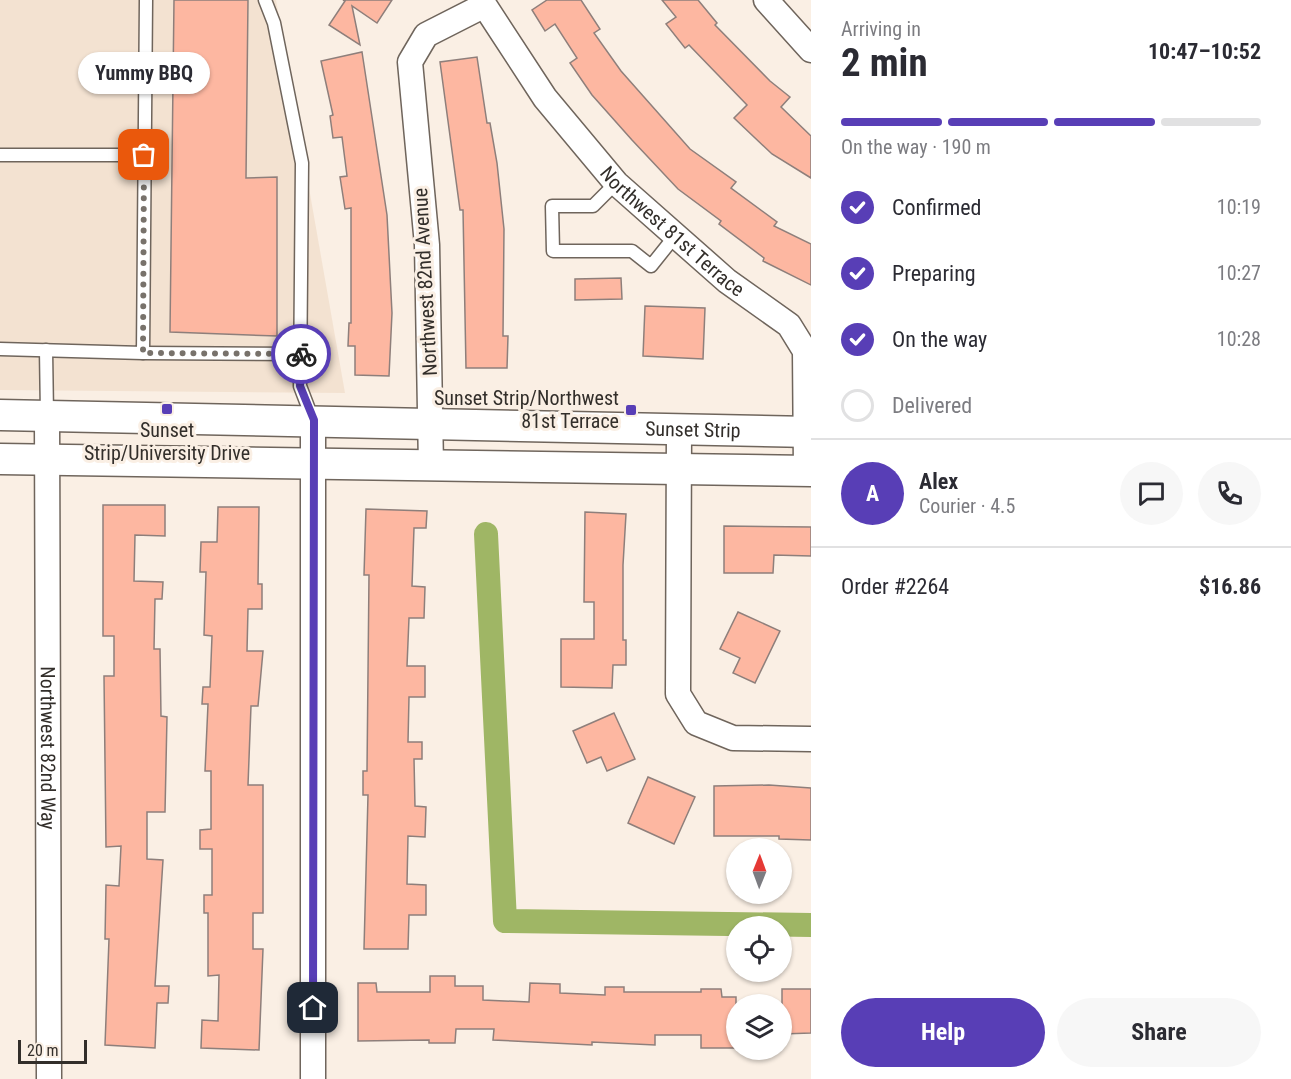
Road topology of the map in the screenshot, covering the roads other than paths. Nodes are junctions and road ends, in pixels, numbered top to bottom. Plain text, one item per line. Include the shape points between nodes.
1 (146, 0) edge
2 (265, 0) edge
3 (766, 0) edge
4 (482, 3) edge
5 (811, 50) edge
6 (0, 155) edge
7 (144, 155) junction
8 (616, 183) junction
9 (675, 236) junction
10 (0, 349) edge
11 (46, 350) junction
12 (143, 353) junction
13 (302, 354) junction
14 (0, 415) edge
15 (47, 416) junction
16 (314, 420) junction
17 (430, 423) junction
18 (679, 430) junction
19 (808, 432) edge
20 (0, 459) edge
21 (47, 460) junction
22 (313, 464) junction
23 (430, 466) junction
24 (678, 469) junction
25 (808, 471) edge
26 (811, 739) edge
27 (49, 1079) edge
28 (313, 1079) edge

1 - 7 lane
2 - 13 lane via 274,23 302,163
3 - 5 street
4 - 8 street, Northwest 81st Terrace via 545,98
4 - 17 street, Northwest 82nd Avenue via 426,35 410,62 427,245
6 - 7 lane
7 - 12 lane
8 - 9 street, Northwest 81st Terrace
8 - 9 lane via 593,206 552,206 553,251 633,251 651,266
9 - 19 street, Northwest 81st Terrace via 727,281 789,325 805,351
10 - 11 lane
11 - 12 lane
11 - 15 lane
12 - 13 lane
13 - 16 lane via 300,386
14 - 15 street, Sunset Strip
15 - 16 street, Sunset Strip
15 - 21 street, Northwest 82nd Way
16 - 17 street, Sunset Strip
16 - 22 street
17 - 18 street, Sunset Strip
17 - 23 street, Northwest 82nd Avenue
18 - 19 street, Sunset Strip
18 - 24 street
19 - 25 street, Northwest 81st Terrace
20 - 21 street, Sunset Strip
21 - 22 street, Sunset Strip
21 - 27 street, Northwest 82nd Way
22 - 23 street, Sunset Strip
22 - 28 street
23 - 24 street, Sunset Strip
24 - 25 street, Sunset Strip
24 - 26 street via 678,694 696,723 733,738

